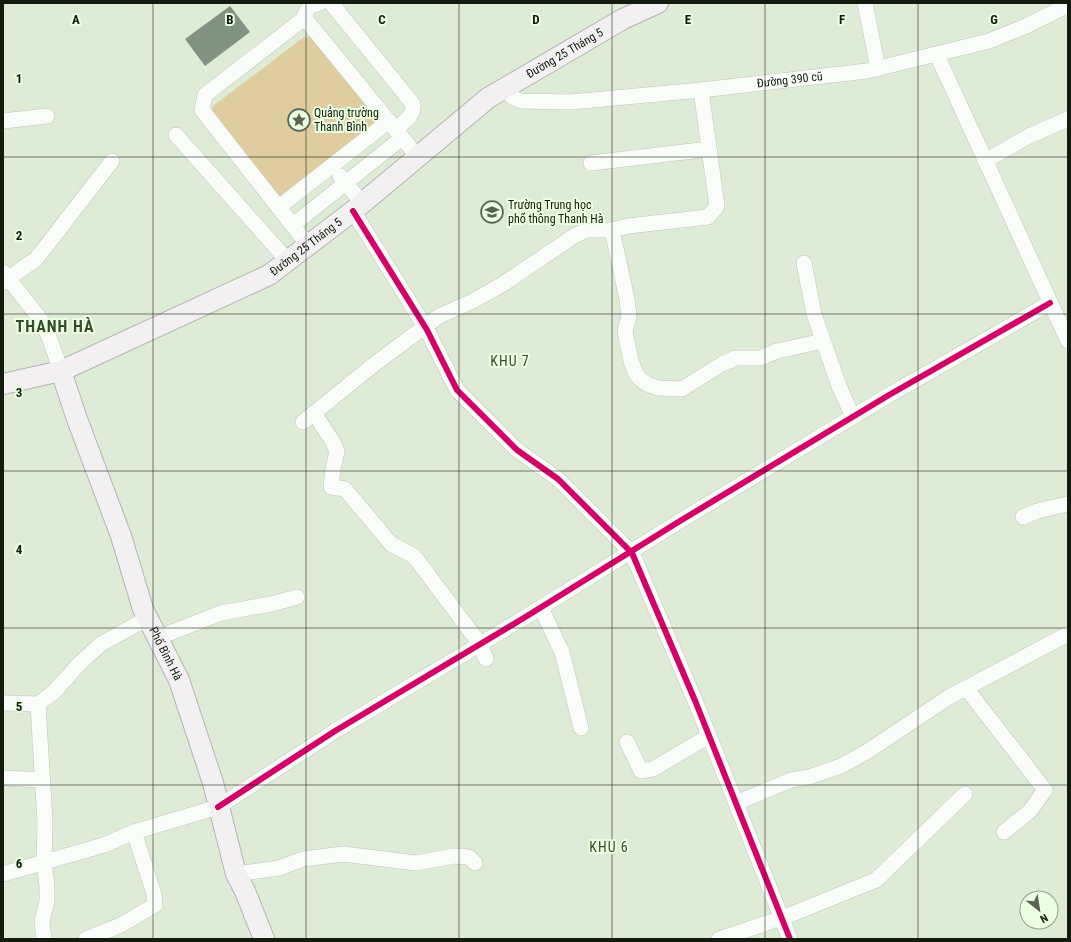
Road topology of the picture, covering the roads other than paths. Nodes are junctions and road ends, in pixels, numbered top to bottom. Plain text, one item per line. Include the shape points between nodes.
1 (320, 3) edge
2 (331, 3) edge
3 (658, 3) edge
4 (865, 3) edge
5 (1068, 5) edge
6 (302, 20) junction
7 (937, 55) junction
8 (878, 69) junction
9 (504, 89) junction
10 (701, 90) junction
11 (47, 116) dead end
12 (1068, 119) edge
13 (3, 121) edge
14 (395, 129) junction
15 (176, 135) dead end
16 (709, 149) junction
17 (418, 157) junction
18 (985, 160) junction
19 (112, 161) dead end
20 (591, 163) dead end
21 (332, 166) junction
22 (346, 183) junction
23 (279, 207) junction
24 (357, 207) junction
25 (293, 225) junction
26 (612, 230) junction
27 (308, 245) junction
28 (288, 261) junction
29 (804, 263) dead end
30 (5, 278) edge
31 (1050, 303) junction
32 (424, 326) junction
33 (823, 341) junction
34 (1068, 341) edge
35 (61, 371) junction
36 (3, 384) edge
37 (853, 417) junction
38 (1068, 504) edge
39 (1023, 517) dead end
40 (632, 553) junction
41 (297, 597) dead end
42 (541, 608) junction
43 (148, 618) junction
44 (1068, 634) edge
45 (157, 638) junction
46 (480, 644) junction
47 (486, 659) dead end
48 (966, 688) junction
49 (3, 703) edge
50 (38, 704) junction
51 (581, 728) dead end
52 (709, 736) junction
53 (627, 742) dead end
54 (3, 778) edge
55 (43, 780) junction
56 (965, 794) dead end
57 (736, 803) junction
58 (218, 807) junction
59 (134, 832) junction
60 (1004, 832) dead end
61 (44, 862) junction
62 (475, 863) dead end
63 (3, 874) edge
64 (236, 874) junction
65 (782, 918) junction
66 (44, 939) edge
67 (86, 939) edge
68 (264, 939) edge
69 (719, 939) edge
70 (790, 939) edge

1 - 6 street via 310,7
2 - 14 street via 413,104 409,118
3 - 9 main road, Đường 25 Tháng 5 via 623,19
4 - 8 street
5 - 7 street, Đường 390 cũ via 989,41
6 - 14 street via 306,21
6 - 23 street via 205,95 202,110
7 - 8 street, Đường 390 cũ
7 - 18 street
8 - 10 street, Đường 390 cũ
9 - 10 street, Đường 390 cũ via 521,101 538,102 571,102
9 - 17 main road, Đường 25 Tháng 5 via 488,98
10 - 16 street
11 - 13 street
12 - 18 street via 1029,136
14 - 17 street
14 - 21 street
14 - 22 street
15 - 28 street
16 - 20 street
16 - 26 street via 717,206 708,217
17 - 24 main road, Đường 25 Tháng 5
18 - 31 street
19 - 30 street via 36,259
21 - 22 street
21 - 23 street
22 - 24 street
22 - 25 street
23 - 25 street
24 - 27 main road, Đường 25 Tháng 5
24 - 32 street
25 - 27 street
26 - 32 street via 587,230 574,236 503,284
26 - 33 street via 627,299 629,316 625,330 631,361 636,374 647,384 658,388 682,389 716,367 736,358 760,358 777,351
27 - 28 main road, Đường 25 Tháng 5
28 - 35 main road, Đường 25 Tháng 5 via 269,275
29 - 33 street via 814,314
30 - 35 street via 41,320
31 - 34 street
31 - 37 street
32 - 40 street via 457,390 517,450 558,479
32 - 46 street via 309,418 333,442 337,452 331,487 345,489 391,544 414,556
33 - 37 street
35 - 36 main road, Đường 25 Tháng 5
35 - 43 main road, Phố Bình Hà
37 - 40 street
38 - 39 street
40 - 42 street
40 - 52 street
41 - 45 street via 221,613
42 - 46 street
42 - 51 street via 562,652
43 - 45 main road, Phố Bình Hà
43 - 50 street via 101,644 53,693
44 - 48 street
45 - 58 main road, Phố Bình Hà via 179,680
46 - 47 street
46 - 58 street via 335,731
48 - 57 street via 841,766 791,780
48 - 60 street via 1045,790 1030,811
49 - 50 street
50 - 55 street
52 - 53 street via 653,769 641,771
52 - 57 street
54 - 55 street
55 - 61 street
56 - 65 street via 876,880
57 - 65 street
58 - 59 street
58 - 64 main road, Phố Bình Hà
59 - 61 street via 104,845
59 - 67 street via 154,894 155,905 121,925
61 - 63 street
61 - 66 street via 47,901 42,921
62 - 64 street via 469,857 454,856 416,863 343,854 303,859 279,868
64 - 68 main road, Phố Bình Hà
65 - 69 street
65 - 70 street

